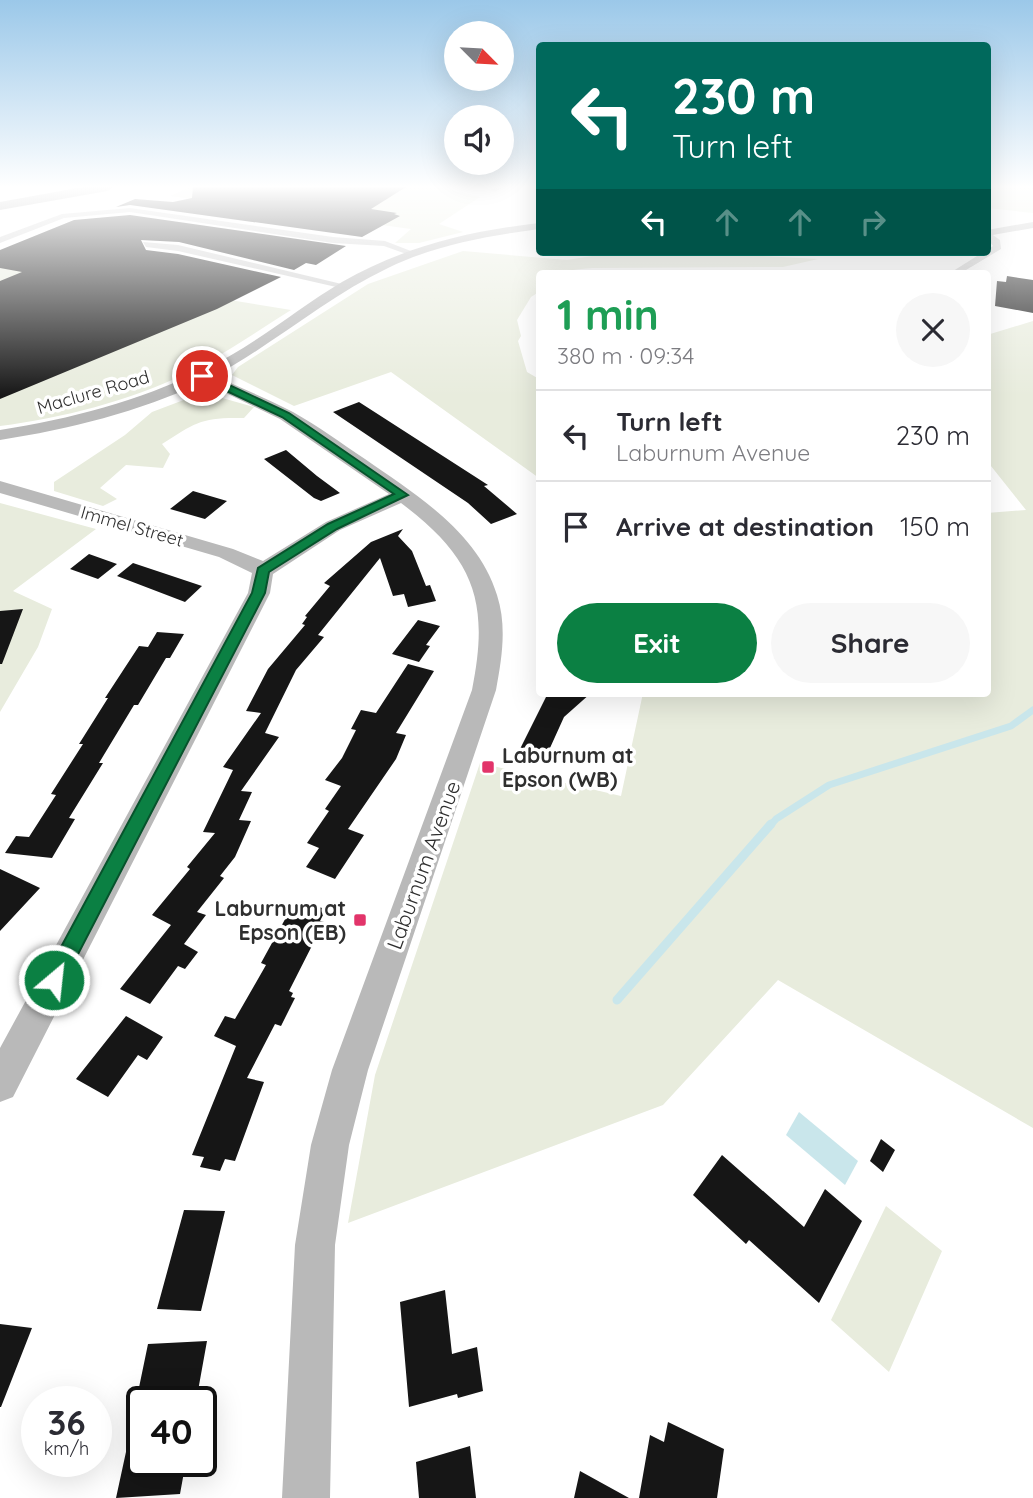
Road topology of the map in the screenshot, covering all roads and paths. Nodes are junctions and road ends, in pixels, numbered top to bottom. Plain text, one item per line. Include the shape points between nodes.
1 (217, 257) edge
2 (404, 257) edge
3 (982, 257) edge
4 (960, 270) edge
5 (345, 286) junction
6 (202, 376) junction
7 (2, 440) edge
8 (0, 487) edge
9 (403, 495) junction
10 (263, 570) junction
11 (0, 1084) edge
12 (306, 1498) edge

1 - 5 street
2 - 5 street, Maclure Road
3 - 4 street
5 - 6 street, Maclure Road
6 - 7 street, Maclure Road via 112,411
6 - 9 street, Laburnum Avenue via 286,415
8 - 10 street, Immel Street via 226,554
9 - 10 street via 332,526
9 - 12 street, Laburnum Avenue via 447,530 477,569 490,608 492,652 484,690 355,1057 330,1145 314,1245
10 - 11 street via 259,593

